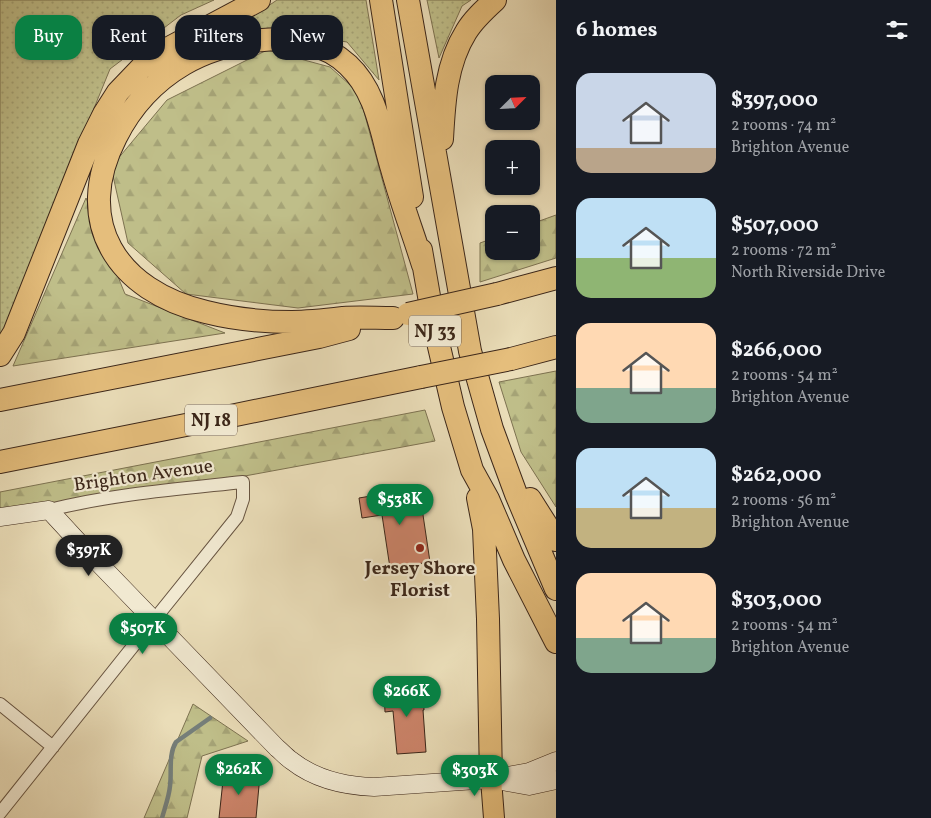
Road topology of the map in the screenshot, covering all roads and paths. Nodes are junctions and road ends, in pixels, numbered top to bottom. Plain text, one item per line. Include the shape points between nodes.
1 (260, 0) edge
2 (381, 0) edge
3 (408, 0) edge
4 (495, 0) edge
5 (439, 174) junction
6 (423, 265) junction
7 (556, 278) edge
8 (400, 316) junction
9 (556, 347) edge
10 (556, 354) edge
11 (0, 355) edge
12 (521, 356) junction
13 (0, 400) edge
14 (502, 454) junction
15 (0, 462) edge
16 (472, 470) junction
17 (49, 510) junction
18 (0, 518) edge
19 (556, 540) edge
20 (556, 589) edge
21 (154, 620) junction
22 (556, 642) edge
23 (0, 704) edge
24 (53, 746) junction
25 (556, 761) edge
26 (491, 780) junction
27 (556, 780) edge
28 (0, 813) edge
29 (494, 818) edge

1 - 11 highway via 167,49 141,68 118,92 89,144 14,333
2 - 6 highway, NJ 33
3 - 5 highway, NJ 33
4 - 5 highway via 467,31 448,74
5 - 14 highway, NJ 33 via 469,344
6 - 8 highway via 368,91 348,64 322,48 295,40 270,40 241,42 210,51 184,64 148,91 122,124 111,147 103,169 98,200 103,231 126,269 160,295 205,312 271,322
6 - 16 highway, NJ 33 via 453,407
7 - 8 highway, bridge
8 - 13 highway via 319,337
9 - 12 highway, NJ 18
10 - 12 highway
12 - 15 highway, NJ 18, bridge
14 - 19 highway
14 - 20 highway, NJ 33
16 - 22 highway, NJ 33
16 - 26 highway via 484,530
17 - 18 street, Brighton Avenue
17 - 21 street
17 - 21 street, Brighton Avenue via 104,498 243,482 244,499 237,517
21 - 24 street
21 - 26 street via 277,748 292,762 318,776 358,787
23 - 24 street
24 - 28 street
25 - 26 street via 529,772
26 - 27 street via 529,786
26 - 29 main road

